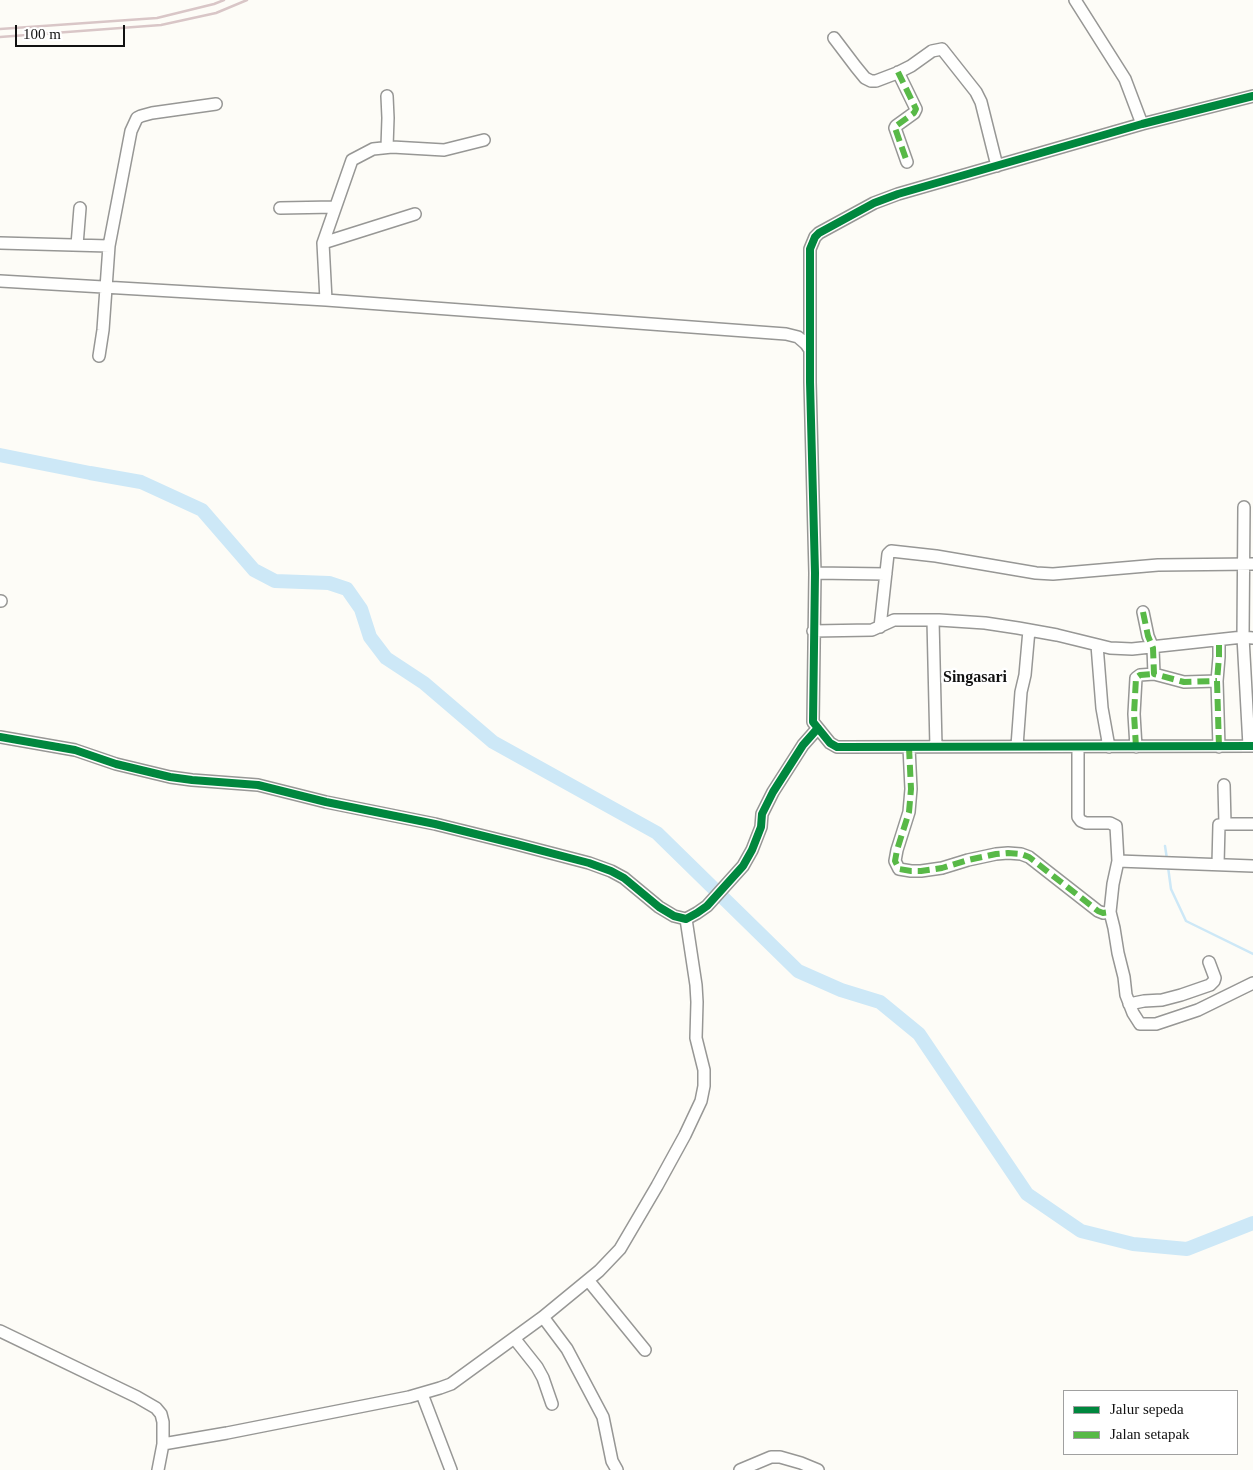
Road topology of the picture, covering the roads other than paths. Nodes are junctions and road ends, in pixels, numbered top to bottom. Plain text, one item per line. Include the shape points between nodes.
1 (1075, 0) edge
2 (834, 38) dead end
3 (898, 72) junction
4 (386, 96) dead end
5 (1253, 96) edge
6 (216, 104) dead end
7 (1142, 124) junction
8 (484, 140) dead end
9 (387, 147) junction
10 (907, 162) dead end
11 (997, 166) junction
12 (335, 207) junction
13 (80, 208) dead end
14 (280, 208) dead end
15 (415, 214) dead end
16 (0, 243) edge
17 (323, 243) junction
18 (77, 245) junction
19 (109, 246) junction
20 (0, 280) edge
21 (106, 287) junction
22 (326, 300) junction
23 (810, 350) junction
24 (99, 356) dead end
25 (1244, 507) dead end
26 (1248, 564) edge
27 (815, 572) junction
28 (886, 574) junction
29 (1143, 612) dead end
30 (933, 620) junction
31 (880, 627) junction
32 (1029, 630) junction
33 (813, 631) junction
34 (1248, 638) edge
35 (1219, 640) junction
36 (1097, 645) junction
37 (1153, 648) junction
38 (1154, 674) junction
39 (1217, 681) junction
40 (818, 728) junction
41 (0, 736) edge
42 (1016, 746) junction
43 (1251, 746) edge
44 (910, 747) junction
45 (936, 747) junction
46 (1109, 747) junction
47 (1136, 747) junction
48 (1219, 747) junction
49 (1078, 748) junction
50 (1224, 785) dead end
51 (1225, 824) junction
52 (1253, 824) edge
53 (1118, 861) junction
54 (1218, 864) junction
55 (1253, 866) edge
56 (1110, 912) junction
57 (686, 919) junction
58 (1209, 962) dead end
59 (1253, 983) edge
60 (1129, 1004) junction
61 (588, 1280) junction
62 (543, 1317) junction
63 (0, 1331) edge
64 (514, 1338) junction
65 (645, 1350) dead end
66 (422, 1394) junction
67 (552, 1404) dead end
68 (162, 1444) junction
69 (158, 1470) edge
70 (451, 1470) edge
71 (617, 1470) edge
72 (740, 1470) edge
73 (818, 1470) edge

1 - 7 street via 1125,79
2 - 3 street via 867,79 876,81
3 - 10 street via 916,109 895,128
3 - 11 street via 932,51 942,50 981,102
4 - 9 street
5 - 7 street
6 - 19 street via 137,118 128,142
7 - 11 street
8 - 9 street via 444,150
9 - 12 street via 373,149 352,160
11 - 23 street via 874,203 819,233 811,244
12 - 14 street
12 - 17 street
13 - 18 street
15 - 17 street
16 - 18 street
17 - 22 street
18 - 19 street
19 - 21 street
20 - 21 street
21 - 22 street
21 - 24 street
22 - 23 street via 786,334 803,340
23 - 27 street
25 - 26 street
26 - 28 street via 1158,566 1053,574 893,551 888,554
26 - 34 street
27 - 28 street
27 - 33 street
28 - 31 street
29 - 37 street
30 - 31 street via 894,620
30 - 32 street via 986,623
30 - 45 street
31 - 33 street via 860,631
32 - 36 street
32 - 42 street
33 - 40 street via 813,722
34 - 35 street
34 - 43 street
35 - 37 street
35 - 39 street
36 - 37 street via 1132,650
36 - 46 street
37 - 38 street
38 - 39 street via 1184,682
38 - 47 street via 1136,678
39 - 48 street
40 - 44 street via 830,743 837,746
40 - 57 street via 773,792 762,814 761,828 752,850 742,866 706,906
41 - 57 street via 75,750 170,777 258,785 589,863 624,878 659,907
42 - 45 street
42 - 49 street
43 - 48 street
44 - 45 street
44 - 56 street via 909,812 897,850 895,862 899,868 921,871 996,854 1021,854 1098,911
46 - 47 street
46 - 49 street
47 - 48 street
49 - 53 street via 1078,817 1086,823 1116,826
50 - 51 street
51 - 52 street
51 - 54 street via 1219,825
53 - 54 street
53 - 56 street
54 - 55 street
56 - 60 street
57 - 61 street via 696,984 696,1038 704,1070 701,1101 620,1249
58 - 60 street via 1215,978 1210,985 1162,1000
59 - 60 street via 1198,1010 1156,1024 1140,1024
61 - 62 street
61 - 65 street
62 - 64 street
62 - 71 street via 567,1349 602,1417
63 - 68 street via 156,1408 161,1414
64 - 66 street via 451,1384
64 - 67 street via 537,1367
66 - 68 street
66 - 70 street
68 - 69 street
72 - 73 street via 771,1457

